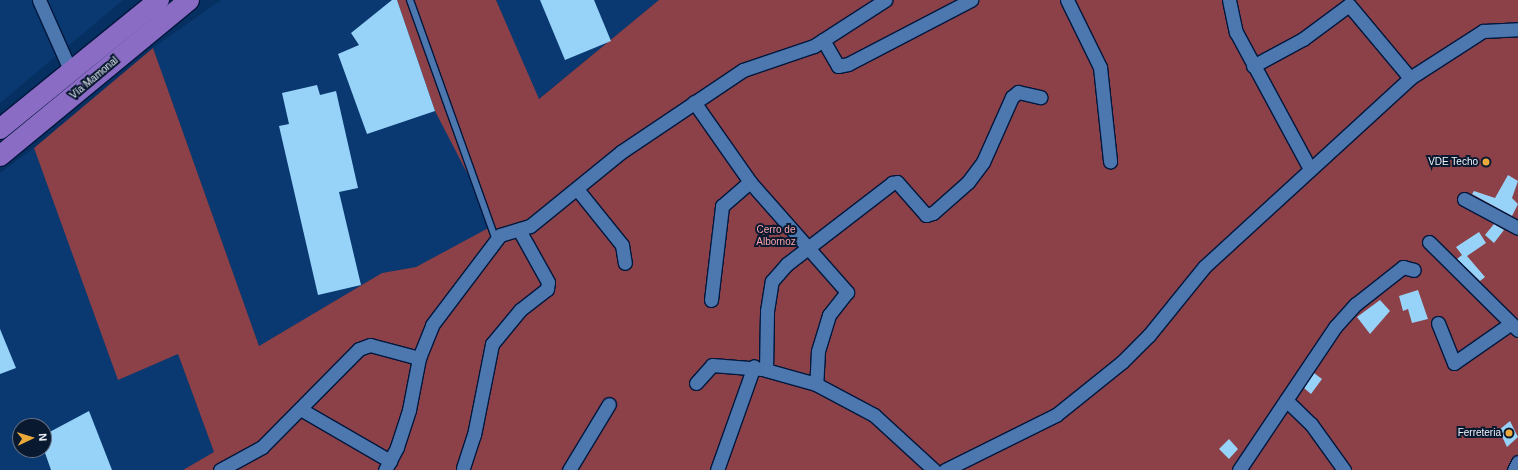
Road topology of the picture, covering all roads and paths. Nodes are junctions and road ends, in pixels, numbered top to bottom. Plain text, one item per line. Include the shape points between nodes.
1 (39, 0) edge
2 (159, 0) edge
3 (189, 0) edge
4 (410, 0) edge
5 (885, 0) edge
6 (971, 0) edge
7 (1067, 0) edge
8 (1229, 0) edge
9 (1518, 30) edge
10 (823, 40) junction
11 (1253, 66) junction
12 (71, 72) junction
13 (1410, 78) junction
14 (1040, 97) dead end
15 (694, 102) junction
16 (0, 129) edge
17 (0, 156) edge
18 (1110, 161) dead end
19 (1309, 167) junction
20 (750, 182) junction
21 (577, 189) junction
22 (1464, 199) dead end
23 (1518, 228) edge
24 (519, 230) junction
25 (496, 240) junction
26 (1429, 242) dead end
27 (808, 248) junction
28 (625, 263) dead end
29 (1414, 270) dead end
30 (711, 300) dead end
31 (1438, 323) dead end
32 (1514, 327) edge
33 (419, 358) junction
34 (760, 368) junction
35 (696, 383) dead end
36 (816, 384) junction
37 (1286, 400) junction
38 (609, 404) dead end
39 (302, 410) junction
40 (1518, 462) edge
41 (388, 465) edge
42 (463, 468) dead end
43 (220, 470) edge
44 (569, 470) edge
45 (717, 470) edge
46 (934, 470) edge
47 (945, 470) edge
48 (1239, 470) edge
49 (1344, 470) edge
50 (1514, 470) edge

1 - 12 street
2 - 12 main road, Vía Mamonal
3 - 17 main road, Vía Mamonal
4 - 25 lane
5 - 10 street
6 - 10 street via 848,64 838,66
7 - 18 street via 1100,67
8 - 11 street via 1236,32
9 - 13 street via 1483,31
10 - 15 street via 743,70
11 - 13 street via 1303,39 1349,5
11 - 19 street
12 - 16 main road, Vía Mamonal
13 - 19 street
14 - 27 street via 1018,92 1012,97 983,162 968,182 933,213 926,215 897,182 892,183
15 - 20 street
15 - 21 street via 621,152
19 - 47 street via 1204,267 1149,335 1122,362 1056,415
20 - 27 street
20 - 30 street via 722,206
21 - 24 street via 530,226
21 - 28 street via 622,245
22 - 23 street
24 - 25 street
24 - 42 street via 548,282 546,289 520,310 492,344 474,435
25 - 33 street via 446,303
26 - 32 street
27 - 34 street via 772,281
27 - 36 street via 846,292 829,315 818,351
29 - 37 street via 1403,267 1356,304 1335,327
31 - 32 street via 1454,363
33 - 39 street via 370,345 359,349
33 - 41 street via 409,410
34 - 35 street via 712,365
34 - 36 street
34 - 45 street
36 - 46 street via 874,415
37 - 48 street
37 - 49 street via 1311,424
38 - 44 street
39 - 41 street
39 - 43 street via 262,447
40 - 50 street

